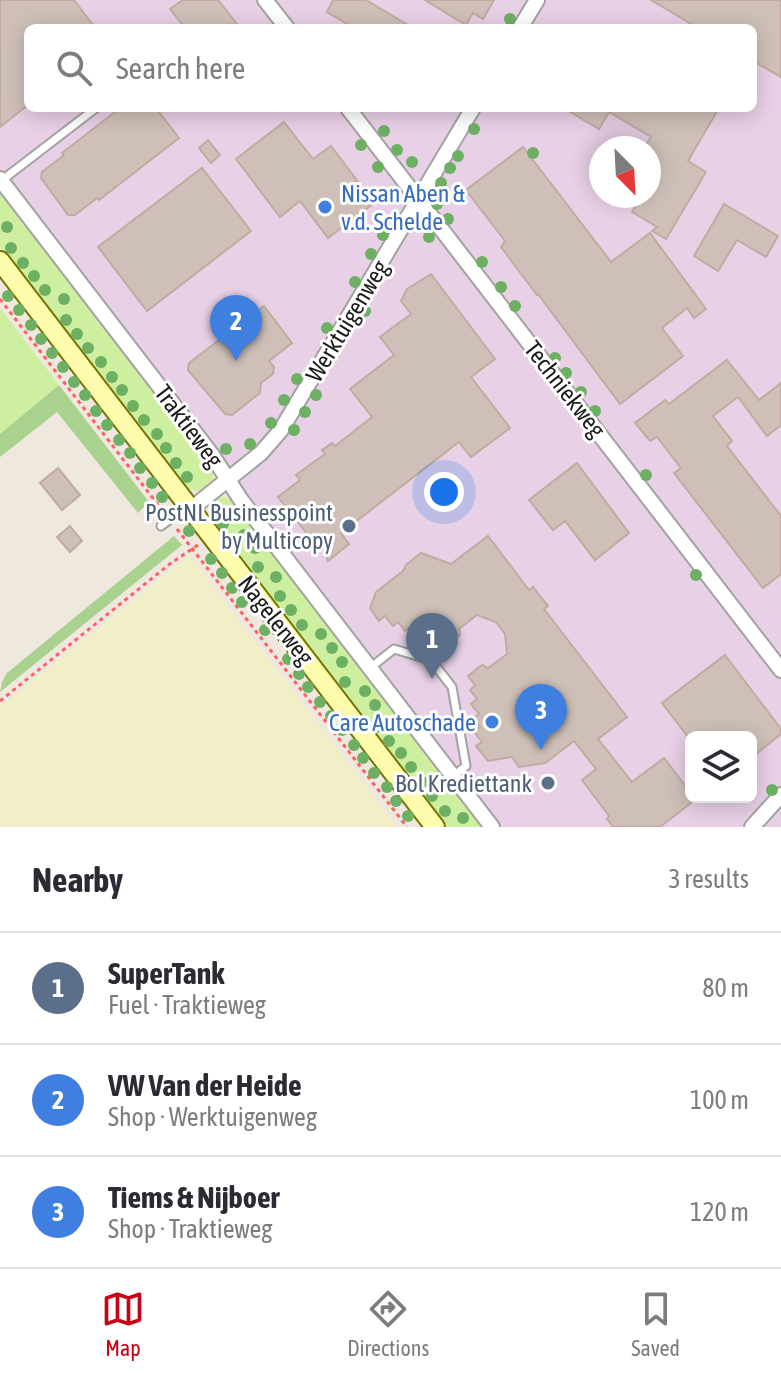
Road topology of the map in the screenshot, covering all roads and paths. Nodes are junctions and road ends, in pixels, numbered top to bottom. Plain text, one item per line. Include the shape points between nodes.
1 (265, 0) edge
2 (537, 0) edge
3 (284, 24) edge
4 (522, 24) edge
5 (91, 112) edge
6 (351, 112) edge
7 (471, 112) edge
8 (1, 180) edge
9 (419, 200) junction
10 (0, 261) edge
11 (0, 299) edge
12 (228, 481) junction
13 (191, 509) junction
14 (170, 520) junction
15 (161, 526) dead end
16 (194, 548) junction
17 (370, 668) junction
18 (781, 670) edge
19 (0, 701) edge
20 (453, 776) junction
21 (781, 795) edge
22 (407, 827) edge
23 (435, 827) edge
24 (492, 827) edge
25 (752, 827) edge

1 - 3 street
2 - 4 street
5 - 8 lane
6 - 9 street, Techniekweg
7 - 9 street, Werktuigenweg
8 - 12 street, Traktieweg via 60,250
9 - 12 street, Werktuigenweg via 281,430
9 - 18 street, Techniekweg
10 - 13 main road, Nagelerweg
11 - 14 path
12 - 13 street, Werktuigenweg
12 - 17 street, Traktieweg
13 - 14 lane
13 - 23 main road, Nagelerweg
14 - 15 lane
14 - 16 path
16 - 19 path
16 - 22 path
17 - 20 street, Traktieweg
17 - 20 lane via 394,649 431,660 452,687 466,766
20 - 24 street, Traktieweg
21 - 25 street

